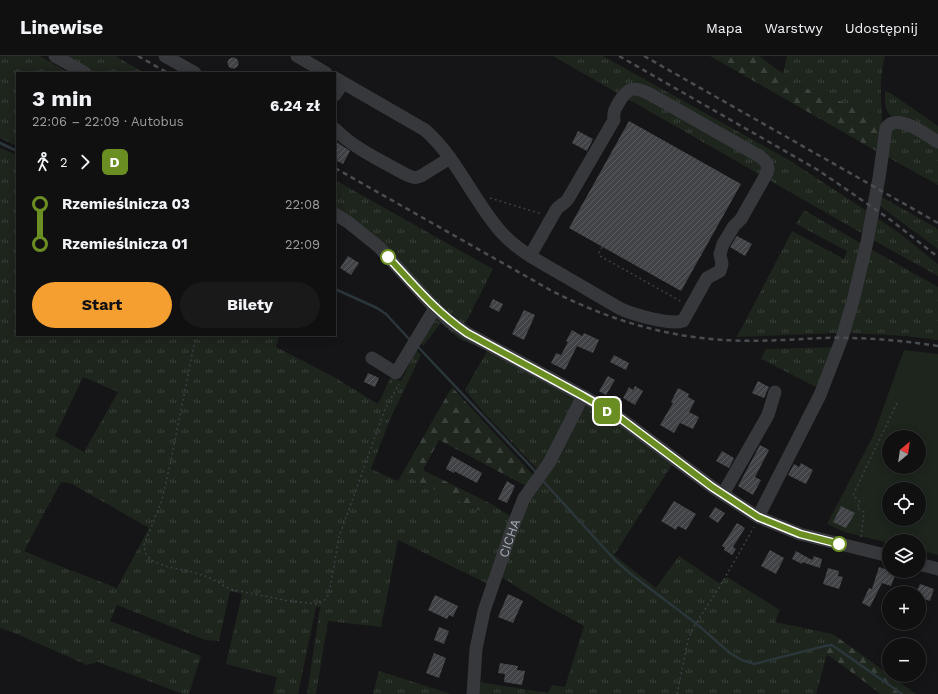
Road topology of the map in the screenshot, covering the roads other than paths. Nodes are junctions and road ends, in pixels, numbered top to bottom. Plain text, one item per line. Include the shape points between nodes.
1 (55, 56) edge
2 (165, 56) edge
3 (302, 64) edge
4 (83, 72) edge
5 (193, 72) edge
6 (323, 72) edge
7 (339, 80) edge
8 (336, 91) edge
9 (336, 130) edge
10 (938, 142) edge
11 (450, 158) junction
12 (336, 215) edge
13 (530, 256) junction
14 (435, 308) junction
15 (372, 358) dead end
16 (775, 392) dead end
17 (583, 396) junction
18 (723, 494) junction
19 (759, 517) junction
20 (882, 554) edge
21 (926, 566) edge
22 (938, 569) edge
23 (473, 694) edge

1 - 4 street
2 - 5 street
3 - 6 street
7 - 8 street
7 - 11 street via 425,130
9 - 11 street via 356,146 412,177 417,178
10 - 19 street via 901,122 892,122 886,128 867,242 842,338 820,395
11 - 13 street via 500,231
12 - 14 street via 379,247
13 - 13 street via 558,207 568,200 614,120 614,110 624,93 631,89 648,93 759,156 767,164 767,173 741,219 723,244 720,270 707,278 683,321 659,320 628,312
14 - 15 street via 396,373
14 - 17 street via 467,333
16 - 18 street via 768,415
17 - 18 street via 616,415
17 - 23 street, CICHA via 549,463 524,498 513,526 484,611 476,648
18 - 19 street
19 - 20 street via 800,534
21 - 22 street

